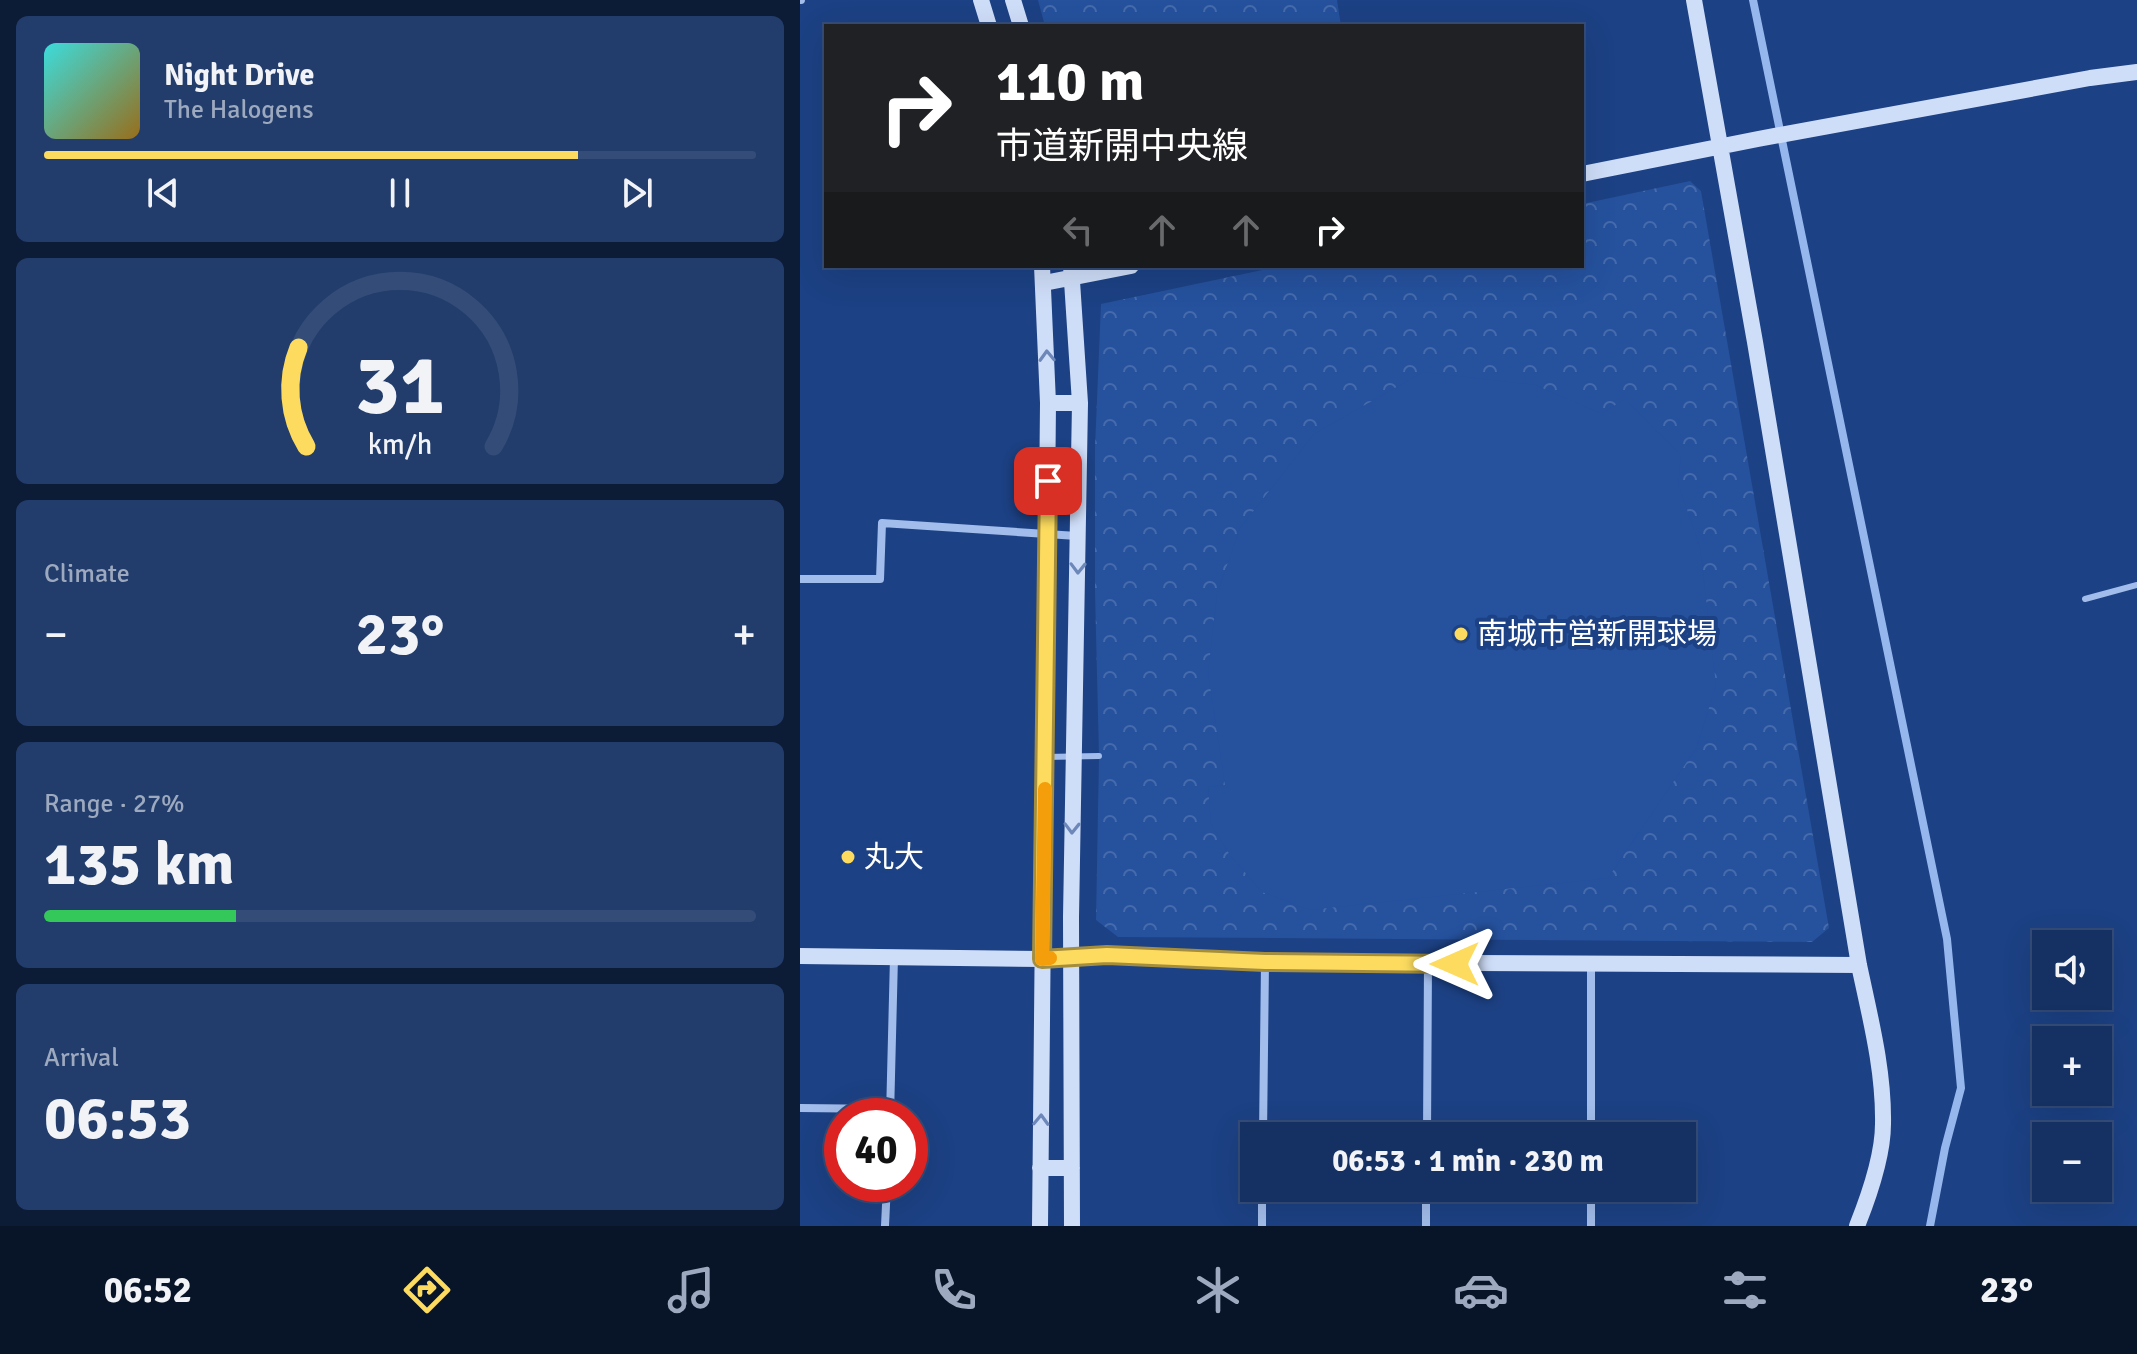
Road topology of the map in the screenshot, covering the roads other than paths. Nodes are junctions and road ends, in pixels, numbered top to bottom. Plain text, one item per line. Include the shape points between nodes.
1 (981, 0) edge
2 (1013, 0) edge
3 (1694, 0) edge
4 (988, 24) edge
5 (1020, 24) edge
6 (2137, 72) edge
7 (1719, 147) junction
8 (1584, 174) edge
9 (1042, 268) edge
10 (1111, 268) edge
11 (1072, 272) edge
12 (1044, 283) junction
13 (1048, 403) junction
14 (1080, 403) junction
15 (1048, 533) junction
16 (1078, 536) junction
17 (800, 579) edge
18 (2137, 585) edge
19 (2085, 599) dead end
20 (1046, 648) junction
21 (1076, 648) junction
22 (1074, 755) junction
23 (1099, 756) dead end
24 (1045, 757) junction
25 (800, 956) edge
26 (894, 957) junction
27 (1071, 958) junction
28 (1042, 959) junction
29 (1265, 962) junction
30 (1428, 963) junction
31 (1591, 964) junction
32 (1859, 965) junction
33 (1072, 1073) junction
34 (1043, 1075) junction
35 (890, 1098) edge
36 (800, 1108) edge
37 (824, 1109) edge
38 (1263, 1122) edge
39 (1427, 1122) edge
40 (1591, 1122) edge
41 (1040, 1168) junction
42 (1072, 1168) junction
43 (886, 1202) edge
44 (1262, 1202) edge
45 (1426, 1202) edge
46 (1591, 1202) edge
47 (885, 1226) edge
48 (1040, 1226) edge
49 (1072, 1226) edge
50 (1262, 1226) edge
51 (1426, 1226) edge
52 (1591, 1226) edge
53 (1857, 1226) edge

1 - 4 street
2 - 5 street
3 - 7 street
6 - 7 street
7 - 8 street
7 - 32 street
9 - 12 street
10 - 11 street
11 - 12 street
11 - 14 street
13 -> 12 street
13 - 14 street
13 - 15 street
14 - 16 street
15 - 16 street
15 - 17 street via 882,523 880,579
15 - 20 street
16 -> 21 street
18 - 19 lane
20 - 21 street
20 - 24 street
21 - 22 street
22 - 23 lane
22 - 24 lane
22 -> 27 street
24 - 28 street
25 - 26 street
26 - 28 street
26 - 35 street
27 - 28 street
27 - 29 street
27 - 33 street
28 - 34 street
29 - 30 street
29 - 38 street
30 - 31 street
30 - 39 street
31 - 32 street
31 - 40 street
32 - 53 street via 1879,1062 1883,1127 1870,1194
33 - 34 street
33 - 42 street
41 -> 34 street
36 - 37 street
41 - 42 street
41 - 48 street
42 - 49 street
43 - 47 street
44 - 50 street
45 - 51 street
46 - 52 street

